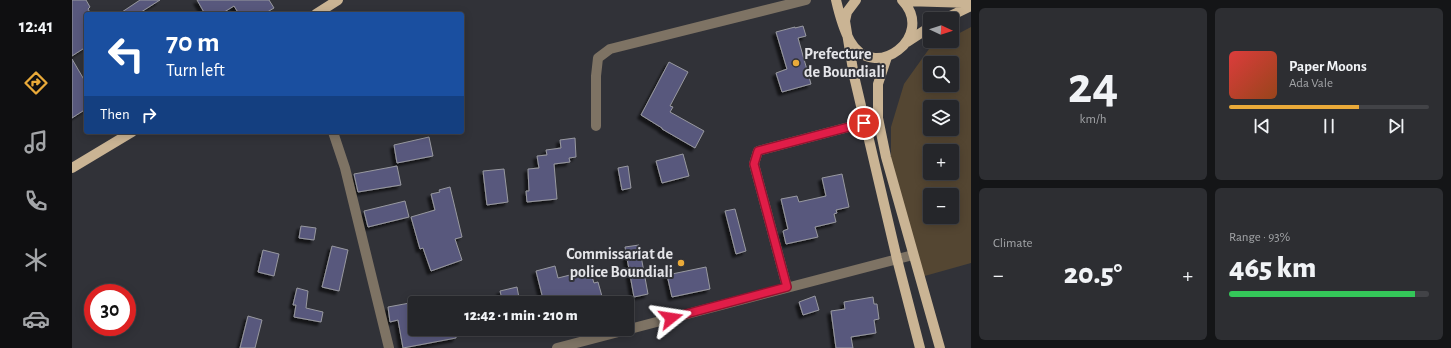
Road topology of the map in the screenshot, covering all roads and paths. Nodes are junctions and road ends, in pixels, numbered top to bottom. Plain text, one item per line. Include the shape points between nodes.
1 (338, 0) edge
2 (806, 0) edge
3 (836, 0) edge
4 (856, 0) edge
5 (903, 1) edge
6 (971, 4) edge
7 (319, 12) edge
8 (957, 12) edge
9 (846, 32) junction
10 (923, 32) edge
11 (907, 42) junction
12 (887, 57) junction
13 (864, 123) junction
14 (596, 126) dead end
15 (129, 134) edge
16 (334, 134) edge
17 (72, 168) edge
18 (913, 255) junction
19 (897, 259) junction
20 (787, 287) junction
21 (570, 346) edge
22 (389, 348) edge
23 (557, 348) edge
24 (920, 348) edge
25 (940, 348) edge

1 - 7 main road
2 - 14 street via 610,49 598,58
3 - 9 main road
4 - 9 main road via 847,12
5 - 6 main road
5 - 11 main road via 912,21
6 - 8 main road
9 - 12 main road via 850,42 866,56
9 - 13 main road
10 - 11 main road
11 - 12 main road via 902,49
12 - 18 main road via 878,84 878,118
13 - 19 main road
13 - 20 street via 758,151 754,164
15 - 17 main road
16 - 22 street via 345,168
18 - 19 street
18 - 25 main road
19 - 20 street
19 - 24 main road
20 - 21 street
21 - 23 street

